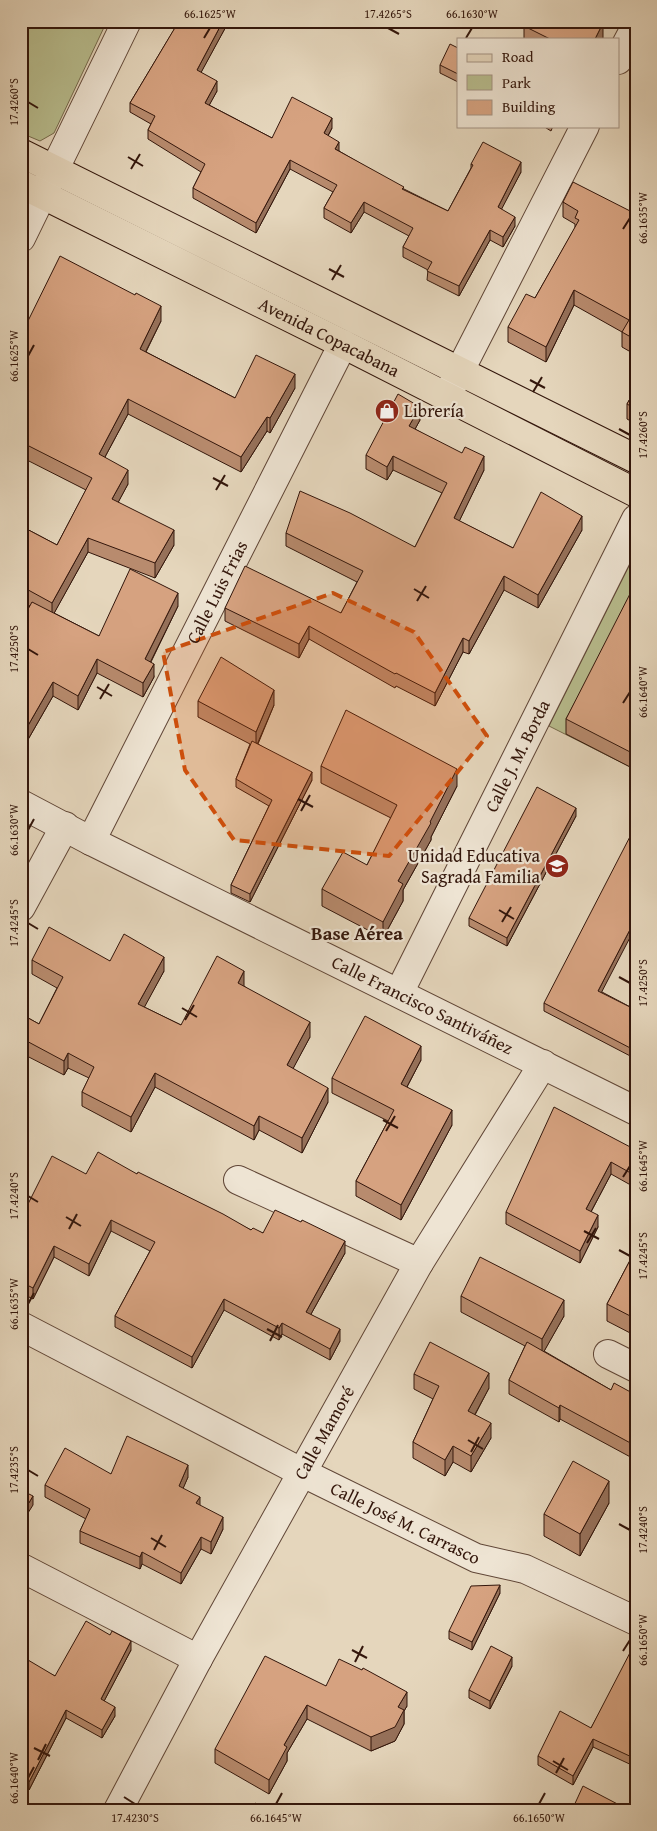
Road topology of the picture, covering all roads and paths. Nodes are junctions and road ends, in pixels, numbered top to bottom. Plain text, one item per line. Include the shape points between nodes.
1 (127, 21) edge
2 (636, 26) edge
3 (620, 56) edge
4 (583, 128) edge
5 (21, 153) edge
6 (55, 170) junction
7 (32, 189) edge
8 (21, 238) edge
9 (343, 344) junction
10 (459, 372) junction
11 (446, 397) junction
12 (636, 459) edge
13 (636, 493) edge
14 (636, 519) edge
15 (21, 804) edge
16 (64, 826) junction
17 (92, 841) junction
18 (21, 906) edge
19 (399, 993) junction
20 (543, 1064) junction
21 (636, 1111) edge
22 (238, 1180) dead end
23 (419, 1263) junction
24 (21, 1326) edge
25 (608, 1354) dead end
26 (636, 1368) edge
27 (301, 1472) junction
28 (22, 1568) edge
29 (636, 1621) edge
30 (198, 1659) junction
31 (118, 1810) edge

1 - 6 street
2 - 3 street
4 - 10 street
5 - 6 main road, Avenida Copacabana
6 - 7 street
6 - 10 main road, Avenida Copacabana
7 - 8 street
7 - 9 main road, Avenida Copacabana
9 - 11 main road, Avenida Copacabana
9 - 17 street, Calle Luis Frias
10 - 11 street
10 - 12 main road, Avenida Copacabana
11 - 13 main road, Avenida Copacabana
14 - 19 street, Calle J. M. Borda
15 - 16 street, Calle Francisco Santiváñez
16 - 17 street, Calle Francisco Santiváñez
16 - 18 street
17 - 19 street, Calle Francisco Santiváñez
19 - 20 street, Calle Francisco Santiváñez
20 - 21 street, Calle Francisco Santiváñez
20 - 23 street, Calle Mamoré
22 - 23 street
23 - 27 street, Calle Mamoré
24 - 27 street, Calle José M. Carrasco
25 - 26 street
27 - 29 street, Calle José M. Carrasco via 476,1558 525,1569
27 - 30 street, Calle Mamoré
28 - 30 street
30 - 31 street, Calle Mamoré

